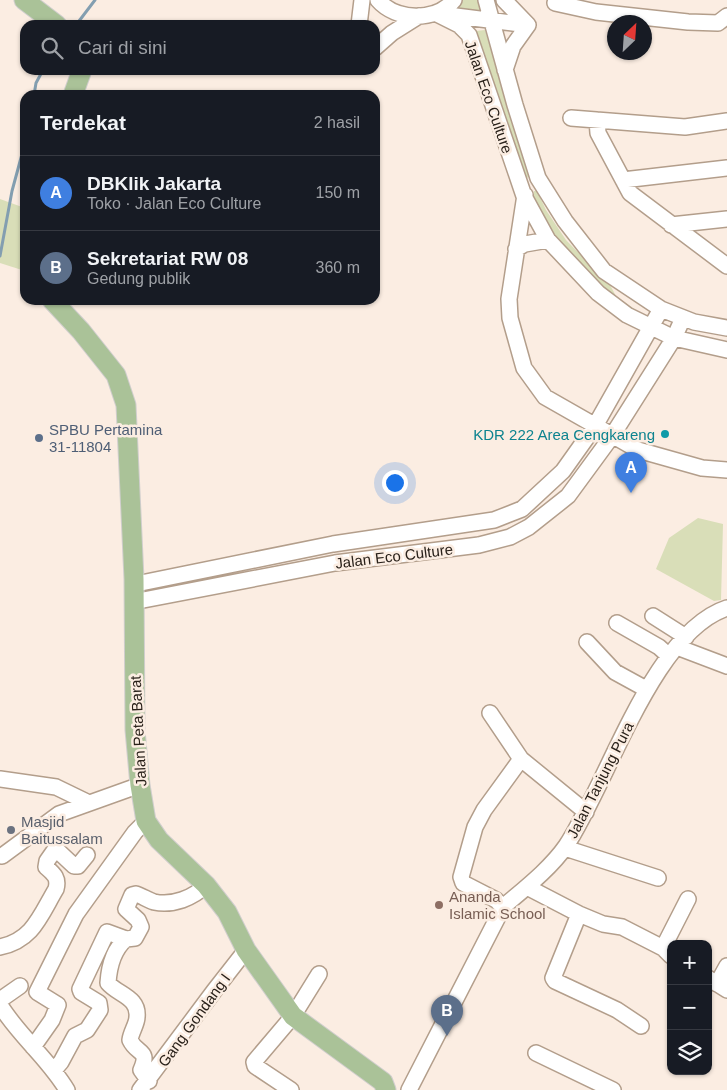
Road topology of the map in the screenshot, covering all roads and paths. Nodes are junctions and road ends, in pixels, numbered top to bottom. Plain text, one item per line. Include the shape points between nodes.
1 (24, 0) edge
2 (362, 0) edge
3 (378, 0) edge
4 (454, 0) edge
5 (486, 0) edge
6 (504, 0) edge
7 (555, 3) dead end
8 (435, 13) junction
9 (419, 16) junction
10 (727, 16) edge
11 (50, 20) edge
12 (360, 20) edge
13 (493, 23) junction
14 (528, 25) junction
15 (380, 44) edge
16 (505, 70) junction
17 (80, 75) edge
18 (75, 90) edge
19 (571, 118) dead end
20 (597, 120) junction
21 (727, 122) edge
22 (727, 168) edge
23 (538, 178) junction
24 (623, 180) junction
25 (524, 196) junction
26 (727, 219) edge
27 (672, 225) junction
28 (548, 240) junction
29 (516, 249) junction
30 (727, 266) edge
31 (57, 305) edge
32 (661, 309) junction
33 (683, 318) junction
34 (652, 328) junction
35 (727, 328) edge
36 (674, 338) junction
37 (727, 350) edge
38 (595, 426) junction
39 (612, 436) junction
40 (727, 470) edge
41 (474, 524) junction
42 (479, 545) junction
43 (134, 579) junction
44 (133, 602) junction
45 (727, 608) edge
46 (653, 616) dead end
47 (618, 622) dead end
48 (587, 642) dead end
49 (678, 647) junction
50 (727, 666) edge
51 (646, 689) junction
52 (490, 713) dead end
53 (521, 759) junction
54 (5, 779) edge
55 (140, 785) junction
56 (89, 803) junction
57 (586, 812) junction
58 (146, 822) junction
59 (565, 848) junction
60 (87, 855) dead end
61 (2, 856) dead end
62 (658, 878) dead end
63 (206, 885) junction
64 (527, 887) junction
65 (688, 899) dead end
66 (503, 907) junction
67 (579, 914) junction
68 (126, 940) junction
69 (672, 940) edge
70 (0, 947) edge
71 (246, 950) junction
72 (667, 952) edge
73 (727, 966) edge
74 (319, 974) dead end
75 (717, 984) edge
76 (20, 986) dead end
77 (0, 1000) edge
78 (0, 1005) edge
79 (293, 1016) junction
80 (641, 1026) dead end
81 (33, 1047) junction
82 (536, 1053) dead end
83 (55, 1069) junction
84 (145, 1085) edge
85 (67, 1090) edge
86 (291, 1090) edge
87 (386, 1090) edge
88 (409, 1090) edge
89 (613, 1090) edge

1 - 11 main road
2 - 12 street
3 - 9 street via 396,13
4 - 8 street
5 - 13 street, Jalan Eco Culture
6 - 14 street
7 - 10 street via 596,12 688,22 718,23
8 - 9 street
8 - 13 street
8 - 25 street, Jalan Eco Culture via 459,25 469,36
9 - 15 street
13 - 14 street
13 - 16 street, Jalan Eco Culture
14 - 16 street via 513,46
16 - 23 street, Jalan Eco Culture
17 - 18 main road
19 - 20 street
20 - 21 street via 685,126
20 - 24 street via 598,133
22 - 24 street
23 - 25 street, Jalan Eco Culture
23 - 32 street, Jalan Eco Culture via 565,221 604,271
24 - 27 street via 630,194
25 - 28 street, Jalan Eco Culture
25 - 29 street, Jalan Eco Culture
26 - 27 street
27 - 30 street
28 - 29 street
28 - 34 street, Jalan Eco Culture via 598,293 627,315
29 - 38 street, Jalan Eco Culture via 509,299 510,318 524,368 545,396
31 - 43 main road, Jalan Peta Barat via 116,375 126,404
32 - 33 street, Jalan Eco Culture
32 - 34 street, Jalan Eco Culture
33 - 35 street, Jalan Eco Culture
33 - 36 street, Jalan Eco Culture
34 - 36 street, Jalan Eco Culture
34 - 38 street, Jalan Eco Culture
36 - 37 street, Jalan Eco Culture
36 - 39 street, Jalan Eco Culture
38 - 39 street, Jalan Eco Culture
38 - 41 street, Jalan Eco Culture via 563,471 522,509 508,516
39 - 40 street, Jalan Eco Culture via 638,450 702,468
39 - 42 street, Jalan Eco Culture via 568,496 550,512 510,537
41 - 42 street
41 - 43 street, Jalan Eco Culture via 333,544 141,583
42 - 44 street, Jalan Eco Culture via 335,563
43 - 44 main road, Jalan Peta Barat
44 - 55 main road, Jalan Peta Barat via 135,730
45 - 49 street, Jalan Tanjung Pura via 701,623
46 - 49 street
47 - 49 street via 660,647
48 - 51 street via 614,672
49 - 50 street
49 - 51 street, Jalan Tanjung Pura
51 - 57 street, Jalan Tanjung Pura
52 - 53 street
53 - 57 street
53 - 66 street via 484,810 462,877 463,883
54 - 56 street via 56,787
55 - 56 street
55 - 58 main road, Jalan Peta Barat
56 - 61 street via 59,814
57 - 59 street, Jalan Tanjung Pura
58 - 63 main road, Jalan Peta Barat via 159,840
58 - 81 street via 135,832 76,914 37,992 58,1005 52,1020
59 - 62 street
59 - 64 street, Jalan Tanjung Pura
60 - 70 street via 78,866 74,866 54,851 46,867 56,876 56,889 30,934
63 - 68 street via 188,899 172,902 154,902 132,895 126,909 141,927 135,938
63 - 71 main road, Jalan Peta Barat via 227,912
64 - 66 street, Jalan Tanjung Pura
64 - 67 street
65 - 69 street
66 - 88 street, Jalan Tanjung Pura
67 - 72 street via 603,924 622,927
67 - 80 street via 553,978
68 - 83 street via 107,932 80,989 99,1003 100,1010 87,1030 75,1036
68 - 84 street via 110,964 108,983 136,1004 137,1017 130,1040 146,1059 141,1070
71 - 79 main road, Jalan Peta Barat
71 - 84 street, Gang Gondang I
73 - 75 street
74 - 79 street
76 - 77 street
78 - 81 street
79 - 86 street via 254,1064
79 - 87 main road, Jalan Peta Barat via 383,1082
81 - 83 street
82 - 89 street
83 - 85 street

